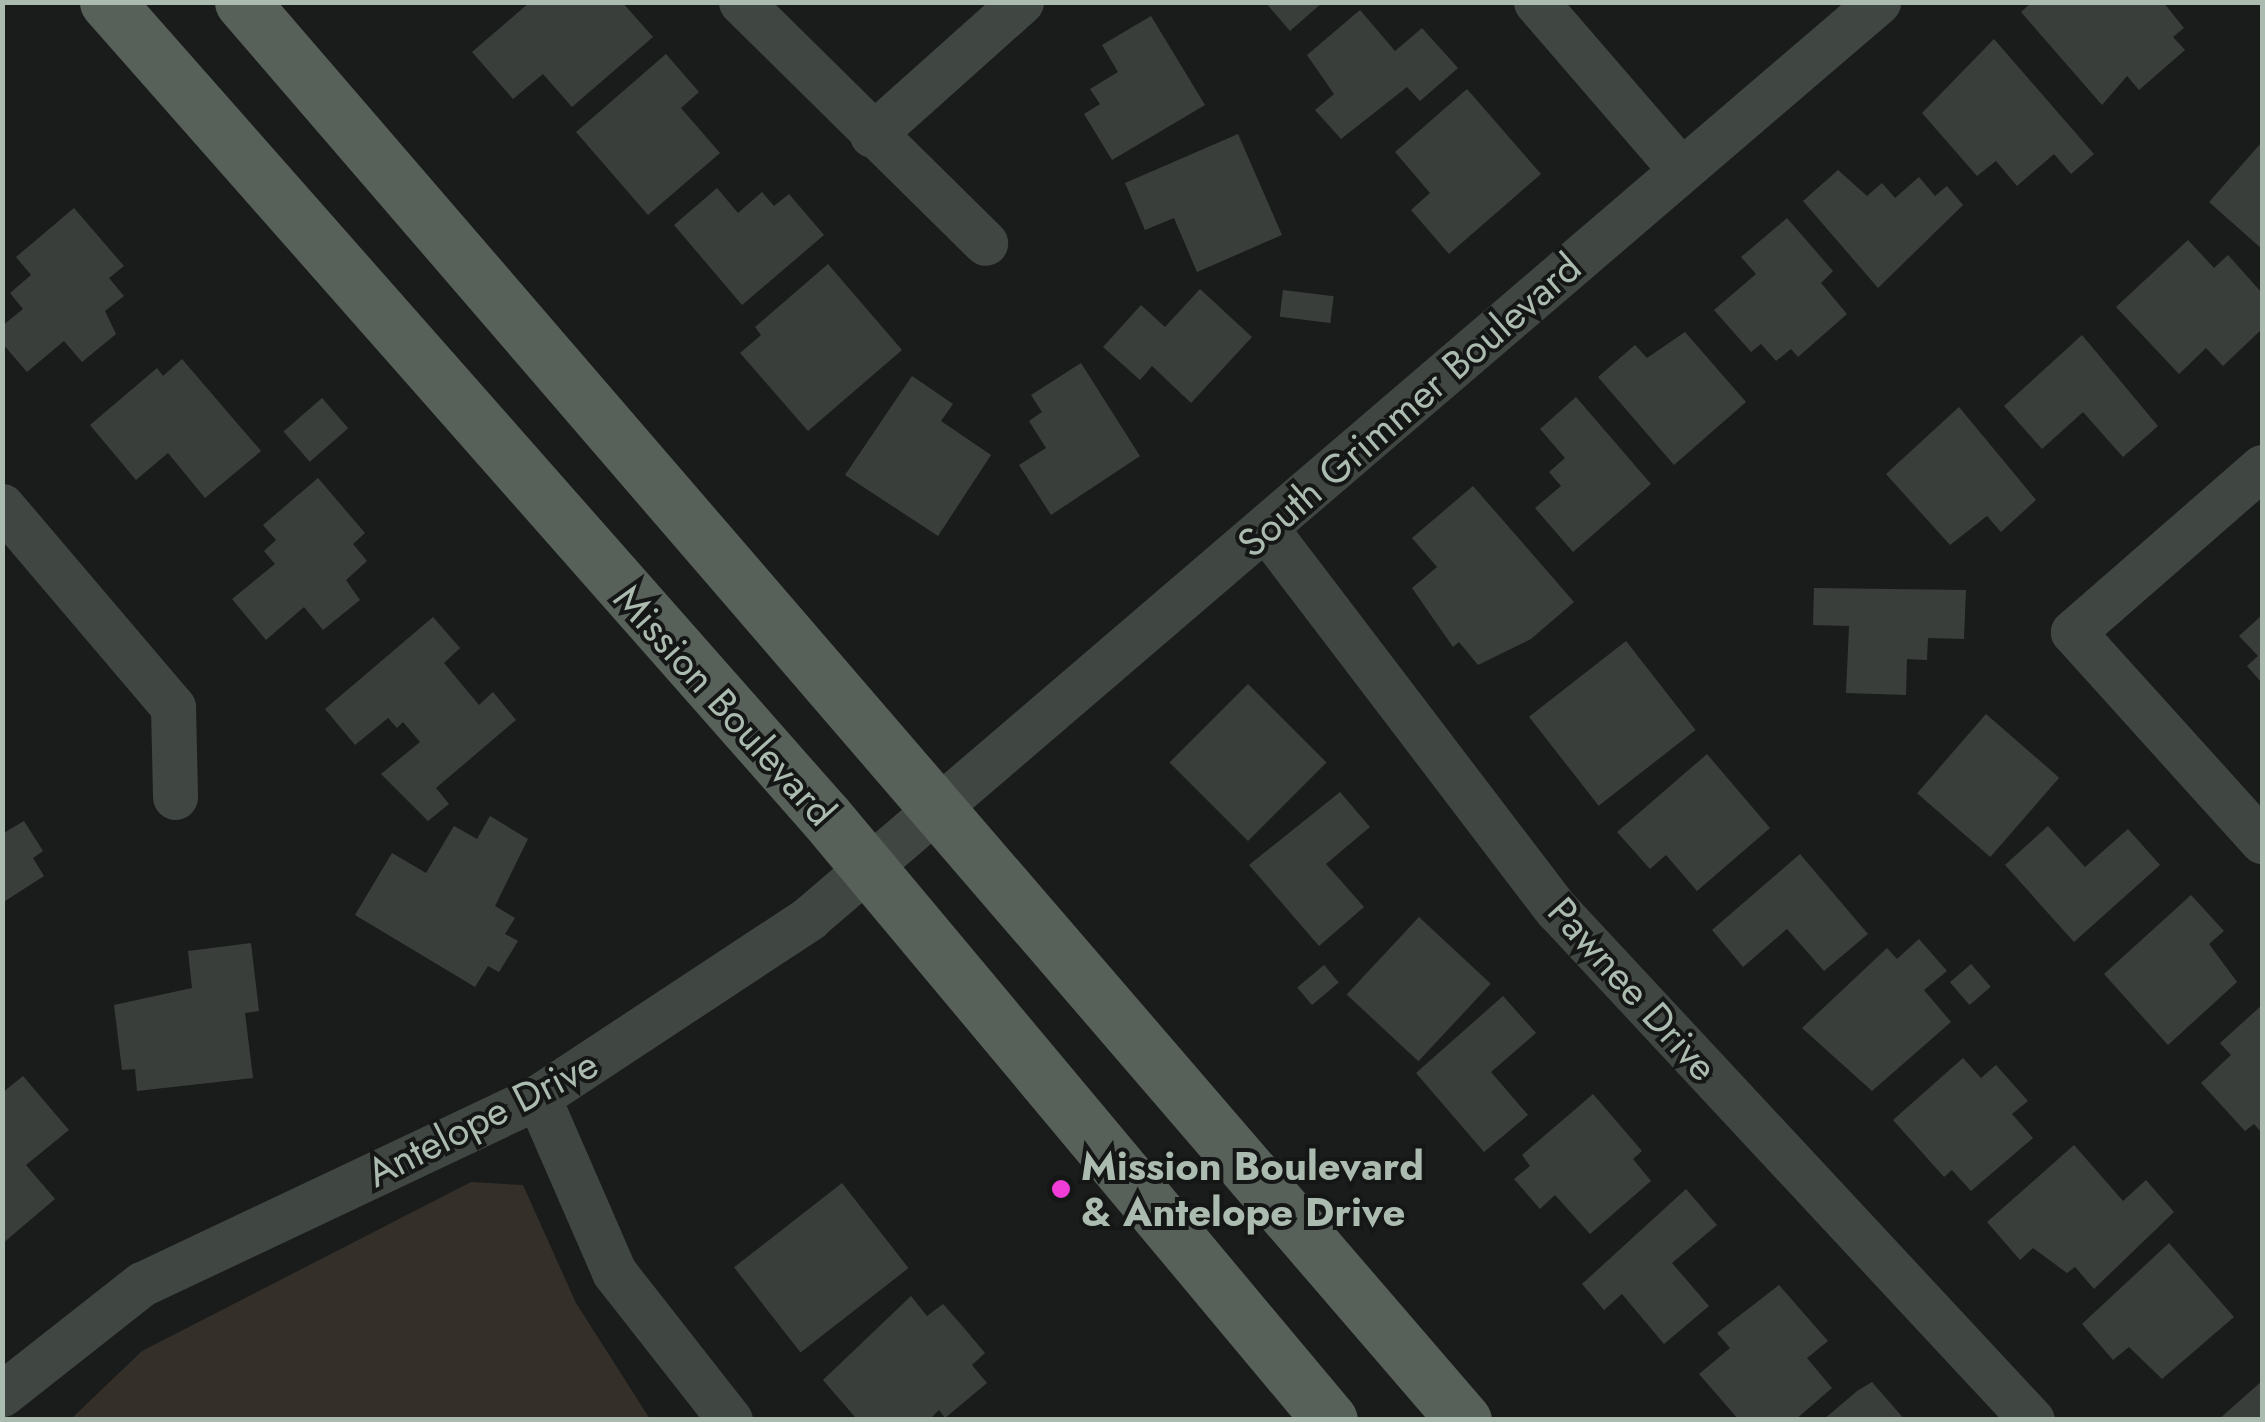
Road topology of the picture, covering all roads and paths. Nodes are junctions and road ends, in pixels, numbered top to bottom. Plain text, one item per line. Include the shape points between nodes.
1 (107, 2) edge
2 (242, 2) edge
3 (741, 2) edge
4 (1021, 2) edge
5 (1536, 2) edge
6 (1878, 2) edge
7 (872, 135) junction
8 (1680, 169) junction
9 (985, 244) dead end
10 (2262, 467) edge
11 (2, 506) edge
12 (1267, 530) junction
13 (175, 797) dead end
14 (936, 803) junction
15 (2262, 841) edge
16 (866, 864) junction
17 (538, 1097) junction
18 (2, 1394) edge
19 (730, 1420) edge
20 (1330, 1420) edge
21 (1464, 1420) edge
22 (2032, 1420) edge

1 - 16 main road, Mission Boulevard
2 - 14 main road
3 - 7 street
4 - 7 street
5 - 8 street
6 - 8 street, South Grimmer Boulevard
7 - 9 street
8 - 12 street, South Grimmer Boulevard
10 - 15 street via 2073,632
11 - 13 street via 173,707
12 - 14 street, South Grimmer Boulevard
12 - 22 street, Pawnee Drive via 1558,910
14 - 16 street, Antelope Drive
14 - 21 main road
16 - 17 street, Antelope Drive via 809,918
16 - 20 main road, Mission Boulevard
17 - 18 street, Antelope Drive via 142,1284
17 - 19 street via 614,1272

